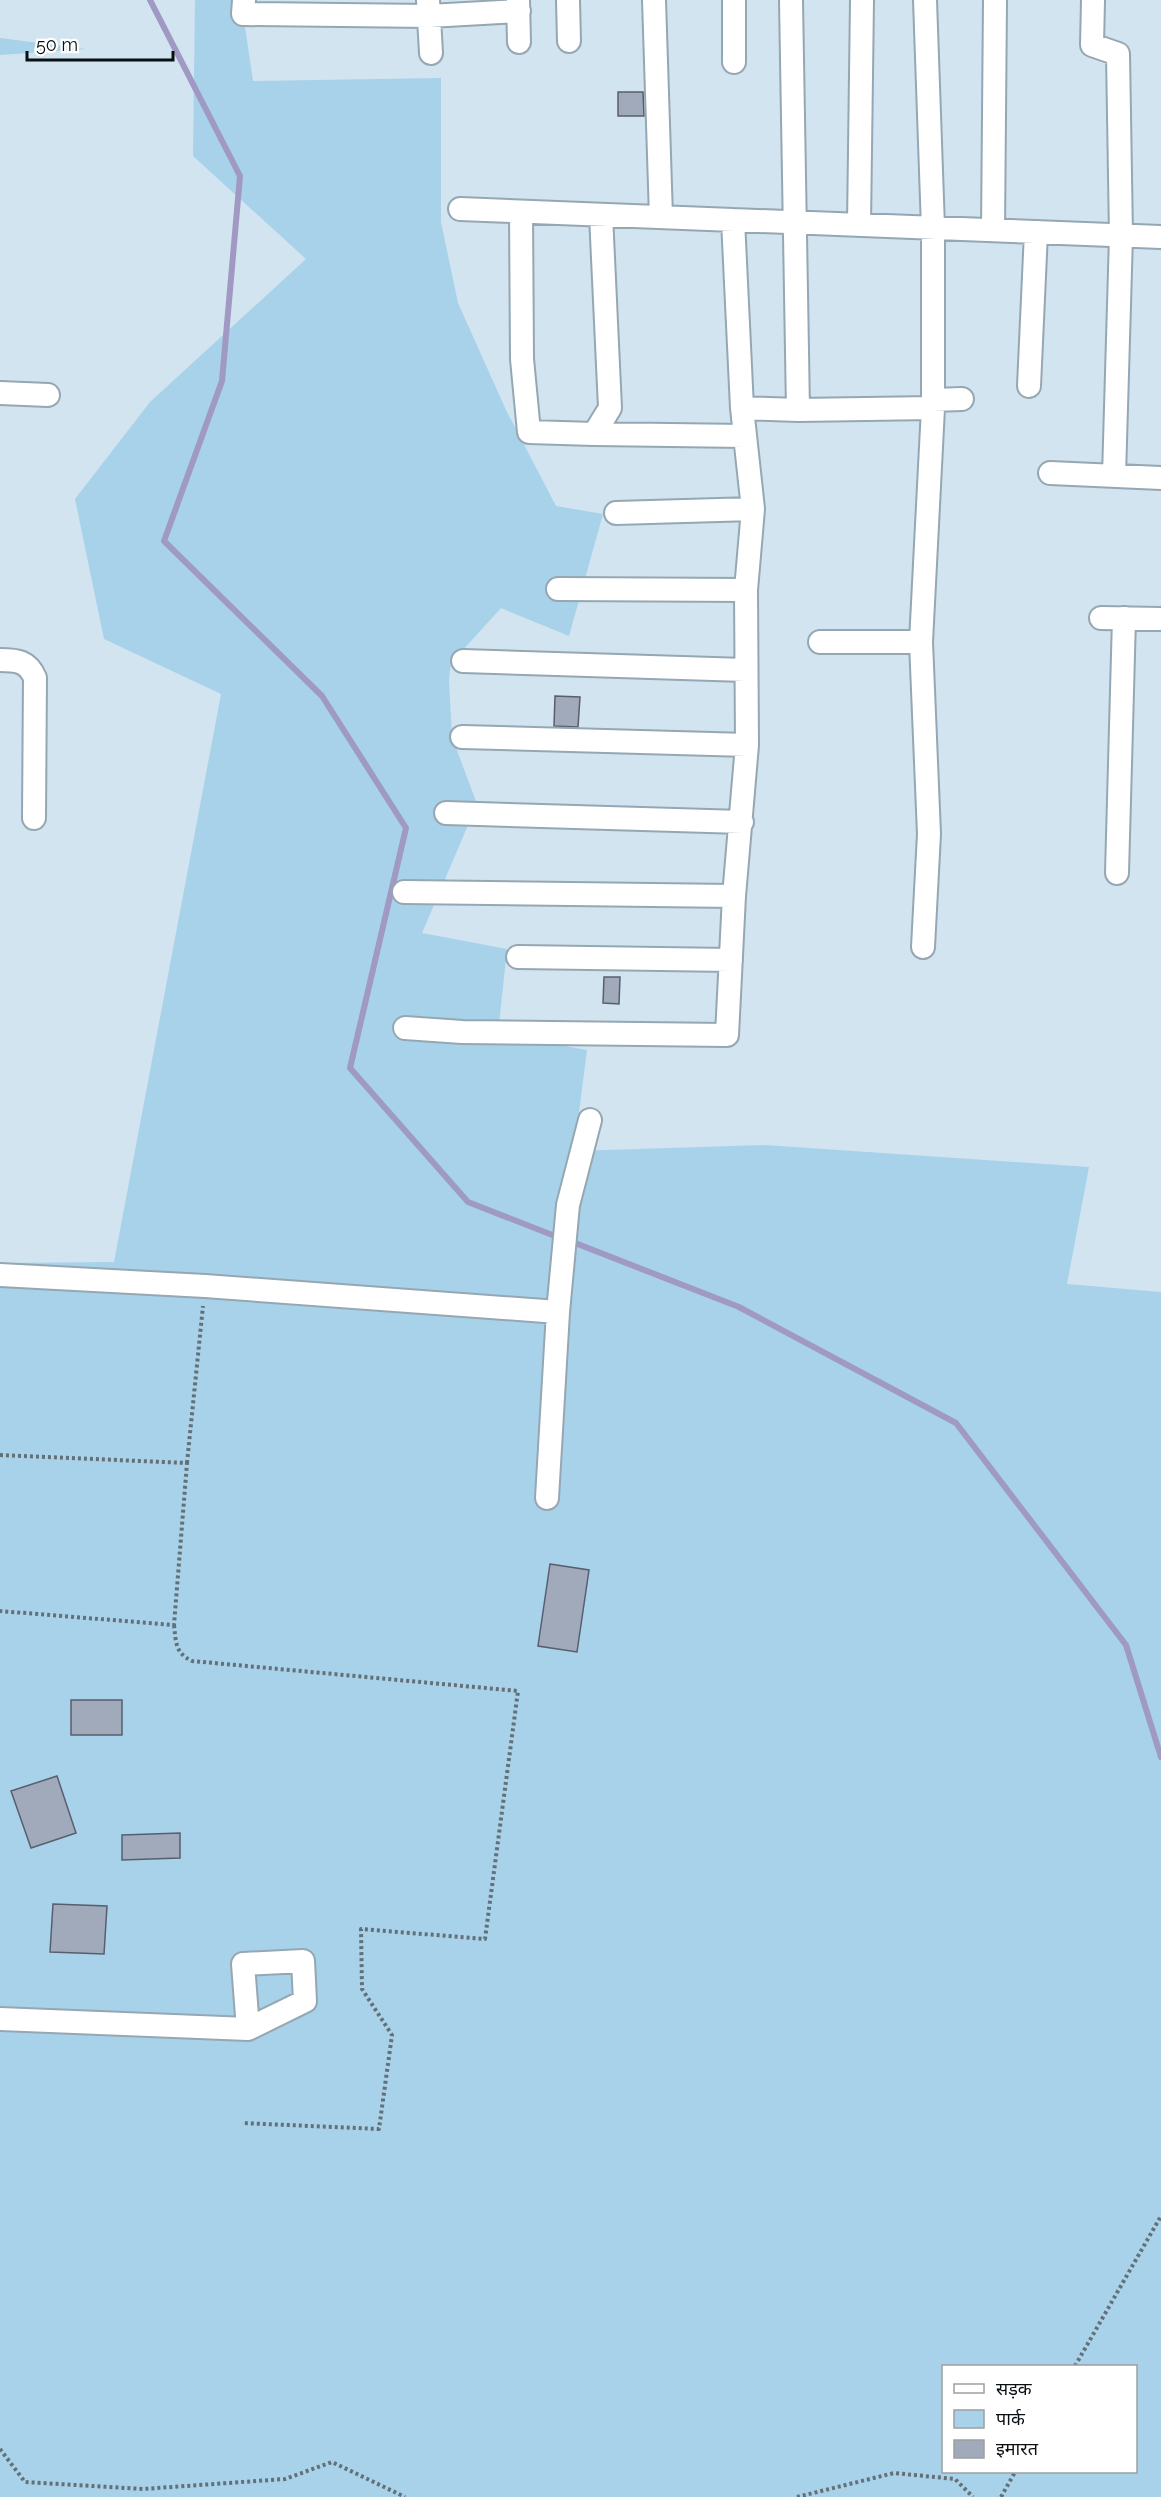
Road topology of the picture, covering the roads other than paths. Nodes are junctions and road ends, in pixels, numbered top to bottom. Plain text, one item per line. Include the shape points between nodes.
1 (244, 0) edge
2 (568, 0) edge
3 (654, 0) edge
4 (734, 0) edge
5 (791, 0) edge
6 (862, 0) edge
7 (925, 0) edge
8 (995, 0) edge
9 (1093, 0) edge
10 (519, 6) edge
11 (429, 8) edge
12 (568, 40) dead end
13 (519, 42) dead end
14 (431, 53) dead end
15 (734, 62) dead end
16 (460, 209) dead end
17 (521, 212) junction
18 (601, 215) junction
19 (661, 217) junction
20 (733, 220) junction
21 (794, 222) junction
22 (859, 225) junction
23 (933, 228) junction
24 (993, 230) junction
25 (1036, 232) junction
26 (1121, 236) junction
27 (1161, 237) edge
28 (1029, 386) dead end
29 (0, 393) edge
30 (48, 395) dead end
31 (962, 399) dead end
32 (933, 404) junction
33 (742, 408) junction
34 (798, 410) junction
35 (594, 434) junction
36 (745, 436) junction
37 (1050, 473) dead end
38 (1114, 476) junction
39 (1161, 478) edge
40 (753, 509) junction
41 (616, 513) dead end
42 (558, 589) dead end
43 (746, 590) junction
44 (1101, 618) dead end
45 (1124, 618) junction
46 (1161, 620) edge
47 (820, 642) dead end
48 (921, 642) junction
49 (0, 660) edge
50 (463, 661) dead end
51 (745, 670) junction
52 (462, 737) dead end
53 (747, 745) junction
54 (446, 813) dead end
55 (34, 818) dead end
56 (742, 822) junction
57 (1117, 873) dead end
58 (404, 892) dead end
59 (734, 896) junction
60 (922, 947) dead end
61 (518, 957) dead end
62 (731, 960) junction
63 (405, 1028) dead end
64 (590, 1120) dead end
65 (0, 1275) edge
66 (558, 1312) junction
67 (547, 1498) dead end
68 (0, 2019) edge
69 (248, 2029) dead end

1 - 11 street via 243,14
2 - 12 street
3 - 19 street
4 - 15 street
5 - 21 street
6 - 22 street
7 - 23 street
8 - 24 street
9 - 26 street via 1092,45 1118,54
10 - 11 street
10 - 13 street
11 - 14 street
16 - 17 street
17 - 18 street
17 - 35 street via 522,359 529,432
18 - 19 street
18 - 35 street via 610,408
19 - 20 street
20 - 21 street
20 - 33 street
21 - 22 street
21 - 34 street
22 - 23 street
23 - 24 street
23 - 32 street
24 - 25 street
25 - 26 street
25 - 28 street
26 - 27 street
26 - 38 street
29 - 30 street
31 - 32 street
32 - 34 street
32 - 48 street
33 - 34 street
33 - 36 street
35 - 36 street
36 - 40 street
37 - 38 street
38 - 39 street
40 - 41 street
40 - 43 street
42 - 43 street
43 - 51 street
44 - 45 street
45 - 46 street
45 - 57 street
47 - 48 street
48 - 60 street via 929,834
49 - 55 street via 25,663 35,678
50 - 51 street
51 - 53 street
52 - 53 street
53 - 56 street
54 - 56 street
56 - 59 street
58 - 59 street
59 - 62 street
61 - 62 street
62 - 63 street via 727,1035
64 - 66 street via 568,1205
65 - 66 street
66 - 67 street
68 - 69 street

